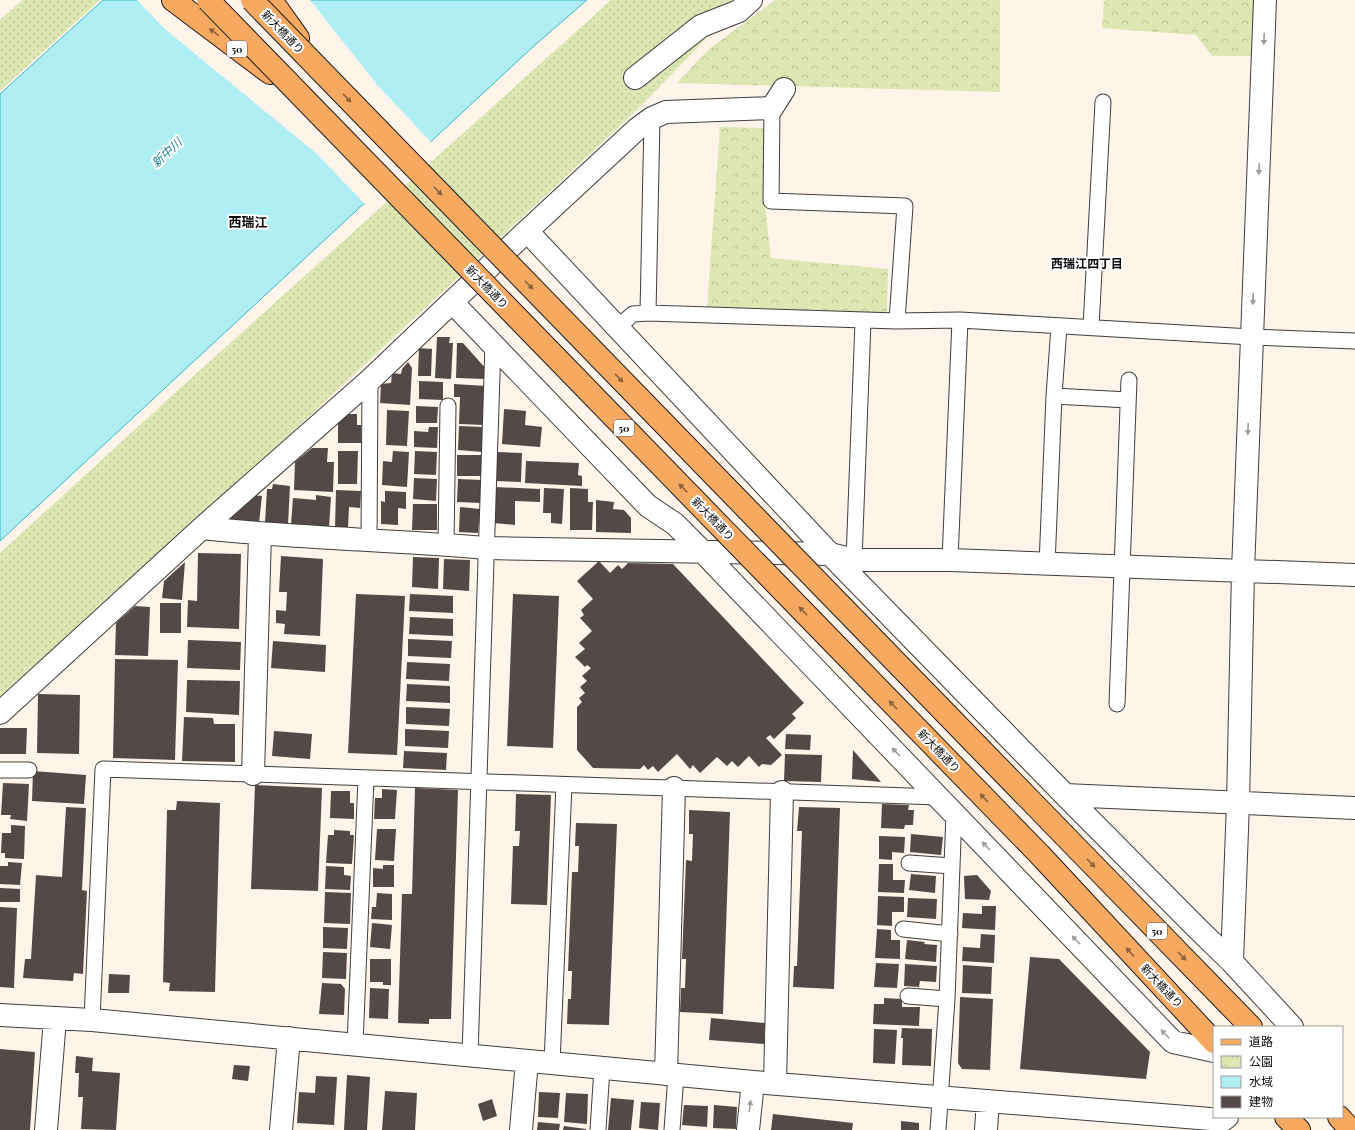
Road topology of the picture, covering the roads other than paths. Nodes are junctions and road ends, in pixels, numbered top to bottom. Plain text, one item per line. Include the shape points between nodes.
1 (173, 0) edge
2 (208, 0) edge
3 (252, 0) edge
4 (271, 0) edge
5 (751, 0) edge
6 (1265, 0) edge
7 (325, 75) junction
8 (635, 78) dead end
9 (784, 89) dead end
10 (302, 96) junction
11 (1103, 102) dead end
12 (772, 108) junction
13 (652, 118) junction
14 (527, 230) junction
15 (452, 302) junction
16 (648, 313) junction
17 (960, 320) junction
18 (863, 321) junction
19 (897, 322) junction
20 (1059, 326) junction
21 (618, 327) junction
22 (1091, 327) junction
23 (1252, 337) junction
24 (1355, 341) edge
25 (493, 344) junction
26 (370, 380) junction
27 (1129, 380) dead end
28 (1054, 396) junction
29 (1128, 400) junction
30 (448, 406) dead end
31 (202, 528) junction
32 (260, 534) junction
33 (369, 541) junction
34 (446, 545) junction
35 (486, 548) junction
36 (703, 552) junction
37 (830, 554) junction
38 (854, 560) junction
39 (950, 560) junction
40 (1047, 565) junction
41 (1122, 567) junction
42 (1243, 571) junction
43 (1355, 575) edge
44 (1117, 704) dead end
45 (0, 713) edge
46 (0, 770) edge
47 (29, 770) dead end
48 (253, 774) junction
49 (366, 778) junction
50 (479, 782) junction
51 (564, 785) junction
52 (674, 788) junction
53 (782, 792) junction
54 (1065, 795) junction
55 (939, 797) junction
56 (1238, 803) junction
57 (1355, 808) edge
58 (954, 813) junction
59 (909, 863) dead end
60 (952, 866) junction
61 (903, 929) dead end
62 (950, 934) junction
63 (1232, 962) junction
64 (908, 996) dead end
65 (948, 999) junction
66 (0, 1015) edge
67 (55, 1019) junction
68 (92, 1020) junction
69 (1250, 1026) edge
70 (1291, 1026) edge
71 (289, 1038) junction
72 (1213, 1041) edge
73 (355, 1045) junction
74 (1213, 1051) edge
75 (470, 1056) junction
76 (527, 1061) junction
77 (552, 1063) junction
78 (602, 1068) junction
79 (671, 1074) junction
80 (753, 1082) junction
81 (775, 1083) junction
82 (941, 1097) junction
83 (988, 1101) junction
84 (1287, 1118) edge
85 (1340, 1118) edge
86 (1224, 1122) edge
87 (46, 1130) edge
88 (281, 1130) edge
89 (521, 1130) edge
90 (598, 1130) edge
91 (672, 1130) edge
92 (748, 1130) edge
93 (938, 1130) edge
94 (986, 1130) edge
95 (1299, 1130) edge
96 (1352, 1130) edge

10 -> 1 main road, 50, bridge
2 - 10 main road, 新大橋通り / 50, bridge
3 - 7 main road, 新大橋通り / 50, bridge
4 - 7 main road, 50, bridge
5 - 8 street via 739,11 701,26
6 -> 23 street
7 -> 69 main road, 新大橋通り / 50, bridge
9 - 12 street
72 -> 10 main road, 新大橋通り / 50, bridge via 1040,856
11 - 22 lane
12 - 13 street via 666,112
12 - 19 lane via 771,201 905,206
13 - 14 street
13 - 16 lane
14 - 15 street
14 - 21 street
15 - 25 street
15 - 26 street
16 - 18 lane
16 - 21 lane via 633,314
17 - 19 lane
17 - 20 lane
17 - 39 lane
18 - 19 lane
18 - 38 lane
20 - 22 lane
20 - 28 lane
21 - 37 street
22 - 23 lane
23 - 24 lane
23 -> 42 street
25 - 35 lane
25 - 36 street via 648,506 675,524
26 - 31 street
26 - 33 lane
27 - 29 lane
28 - 29 lane
28 - 40 lane
29 - 41 lane
30 - 34 lane
31 - 32 street
31 - 45 street
32 - 33 street
32 - 48 street
33 - 34 street
34 - 35 street
35 - 36 street
35 - 50 lane
36 - 37 street
55 -> 36 street
37 - 38 street
37 - 54 street
38 - 39 street
39 - 40 street
40 - 41 street
41 - 42 street
41 - 44 lane
42 - 43 street
42 - 56 street
46 - 47 lane
48 - 49 lane
48 - 68 lane via 103,768
49 - 50 lane
49 - 73 lane
50 - 51 lane
50 - 75 lane
51 - 52 lane
51 - 77 lane
52 - 53 lane
52 - 79 street
53 - 55 lane
53 - 81 street
54 - 56 street
54 - 63 street
55 - 58 street
56 - 57 street
56 - 63 street
58 - 60 lane
74 -> 58 street via 1173,1042
59 - 60 lane
60 - 62 lane
61 - 62 lane
62 - 65 lane
63 - 70 street
64 - 65 lane
65 - 82 lane
66 - 67 street
67 - 68 street
67 - 87 street
68 - 71 street
71 - 73 street
71 - 88 street
73 - 75 street
75 - 76 street
76 - 77 street
76 - 89 street
77 - 78 street
78 - 79 street
78 - 90 lane
79 - 80 street
79 - 91 lane
80 - 81 street
92 -> 80 street
81 - 82 street
82 - 83 street
82 - 93 lane
83 - 86 street
83 - 94 street
84 - 95 main road
85 - 96 main road

